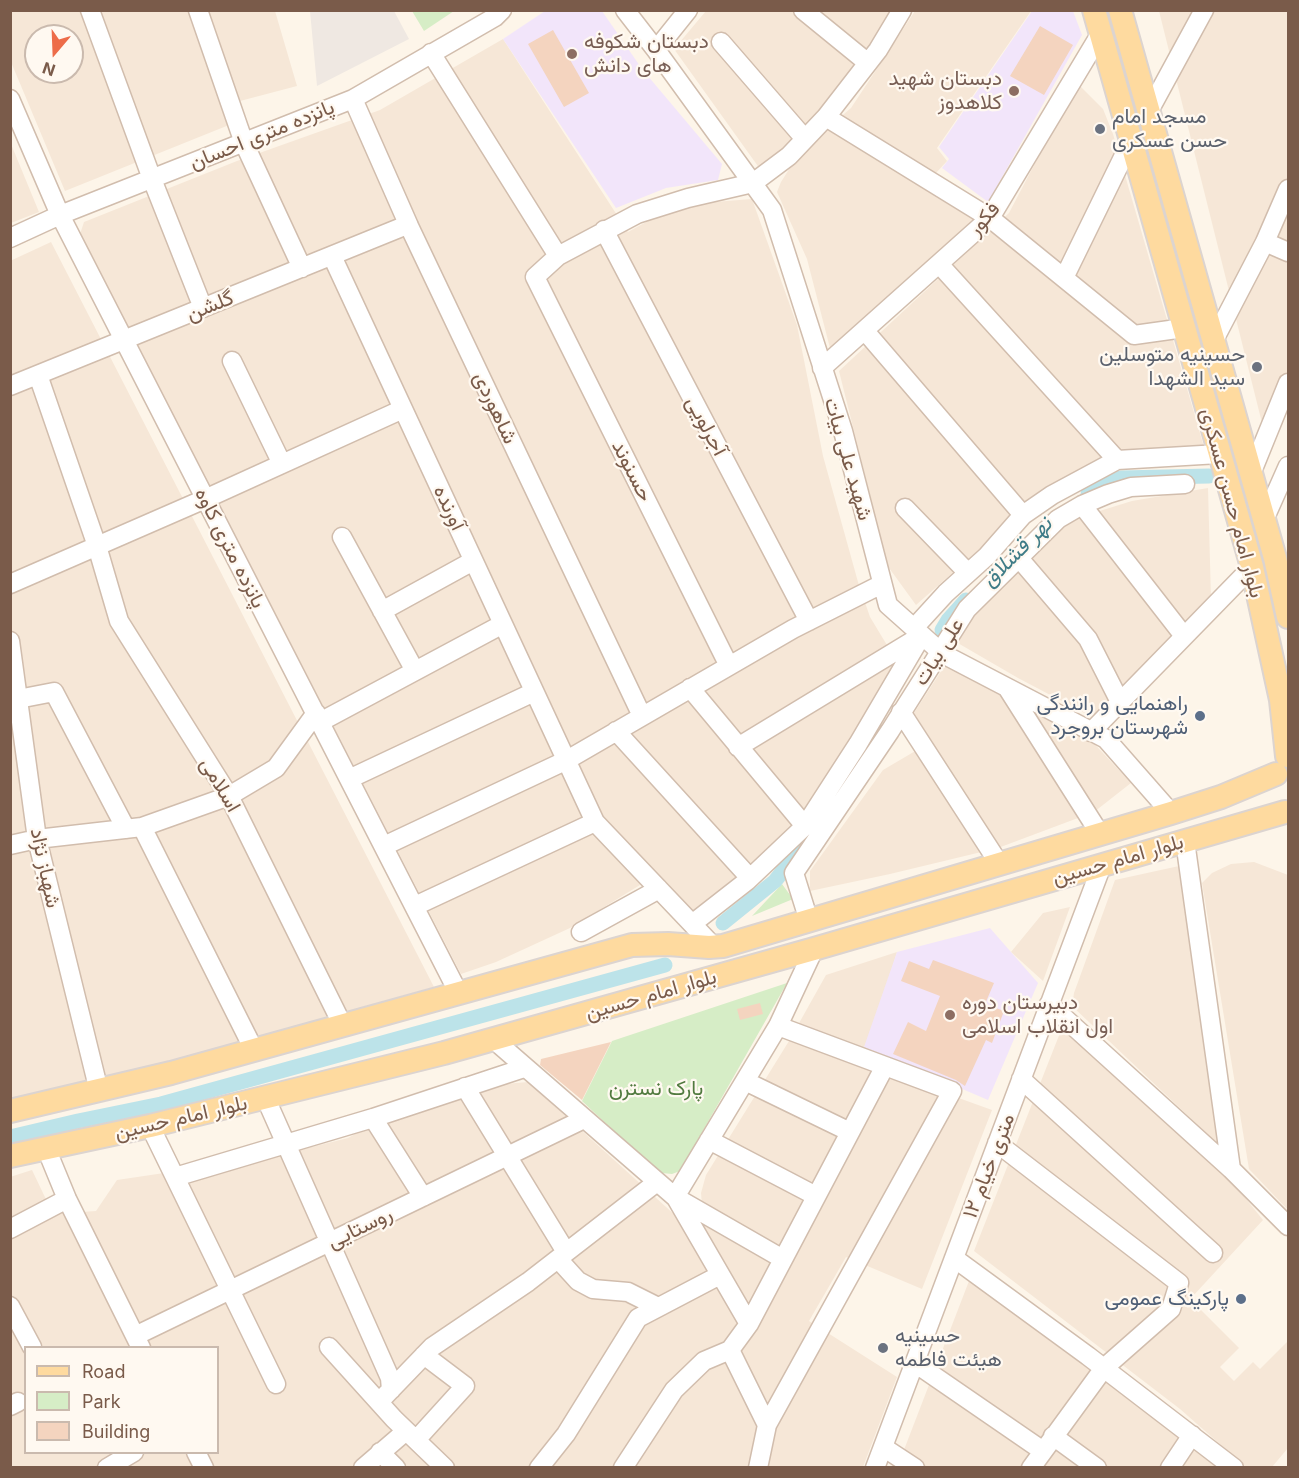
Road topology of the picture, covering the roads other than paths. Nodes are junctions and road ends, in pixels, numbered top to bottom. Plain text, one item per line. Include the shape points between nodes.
1 (90, 10) edge
2 (198, 10) edge
3 (502, 10) edge
4 (625, 10) edge
5 (688, 10) edge
6 (803, 10) edge
7 (902, 10) edge
8 (1095, 10) edge
9 (1120, 10) edge
10 (1204, 10) edge
11 (1101, 33) junction
12 (721, 42) dead end
13 (656, 50) junction
14 (431, 53) junction
15 (868, 63) junction
16 (10, 99) edge
17 (353, 99) junction
18 (1149, 111) junction
19 (826, 117) junction
20 (805, 139) junction
21 (1131, 141) junction
22 (244, 143) junction
23 (152, 179) junction
24 (753, 183) junction
25 (1288, 189) edge
26 (60, 214) junction
27 (990, 218) junction
28 (409, 226) junction
29 (604, 230) junction
30 (10, 238) edge
31 (1265, 242) junction
32 (1288, 252) edge
33 (332, 256) junction
34 (558, 256) junction
35 (939, 264) junction
36 (302, 268) junction
37 (1064, 278) junction
38 (203, 308) junction
39 (1184, 328) junction
40 (865, 331) junction
41 (1214, 340) junction
42 (124, 341) junction
43 (232, 361) dead end
44 (822, 368) junction
45 (38, 375) junction
46 (1288, 383) edge
47 (10, 386) edge
48 (403, 409) junction
49 (1219, 454) junction
50 (1117, 460) junction
51 (282, 464) junction
52 (1288, 466) edge
53 (1251, 474) junction
54 (1226, 480) junction
55 (1185, 484) dead end
56 (205, 499) junction
57 (1082, 505) junction
58 (905, 508) dead end
59 (1023, 515) junction
60 (1264, 520) junction
61 (342, 537) dead end
62 (97, 546) junction
63 (1282, 552) edge
64 (1018, 557) junction
65 (473, 561) junction
66 (1252, 567) junction
67 (968, 573) junction
68 (10, 584) edge
69 (882, 584) junction
70 (382, 611) junction
71 (1288, 616) edge
72 (809, 621) junction
73 (503, 624) junction
74 (918, 632) junction
75 (1184, 636) junction
76 (10, 641) edge
77 (939, 651) junction
78 (729, 666) junction
79 (415, 671) junction
80 (1006, 687) junction
81 (690, 688) junction
82 (534, 692) junction
83 (18, 699) junction
84 (1120, 702) junction
85 (902, 712) junction
86 (642, 716) junction
87 (318, 718) junction
88 (616, 731) junction
89 (1091, 732) junction
90 (738, 747) junction
91 (567, 760) junction
92 (1284, 762) edge
93 (349, 778) junction
94 (229, 796) junction
95 (1171, 813) junction
96 (1287, 813) edge
97 (595, 822) junction
98 (805, 826) junction
99 (134, 828) junction
100 (1100, 834) junction
101 (37, 839) junction
102 (1185, 841) junction
103 (10, 845) edge
104 (384, 846) junction
105 (1000, 865) junction
106 (1102, 865) junction
107 (750, 878) junction
108 (659, 889) junction
109 (415, 906) junction
110 (809, 921) junction
111 (692, 924) junction
112 (581, 932) dead end
113 (670, 944) junction
114 (714, 947) junction
115 (814, 949) junction
116 (727, 974) junction
117 (672, 989) junction
118 (458, 992) junction
119 (1049, 1004) junction
120 (343, 1026) junction
121 (778, 1026) junction
122 (493, 1039) junction
123 (254, 1050) junction
124 (885, 1066) junction
125 (524, 1068) junction
126 (1021, 1079) junction
127 (745, 1081) junction
128 (465, 1087) junction
129 (99, 1091) junction
130 (266, 1099) junction
131 (10, 1111) edge
132 (374, 1118) junction
133 (584, 1119) junction
134 (150, 1126) junction
135 (850, 1132) junction
136 (709, 1140) junction
137 (997, 1143) junction
138 (286, 1144) junction
139 (46, 1148) junction
140 (10, 1156) edge
141 (507, 1156) junction
142 (1231, 1169) junction
143 (175, 1177) junction
144 (657, 1182) junction
145 (816, 1196) junction
146 (423, 1197) junction
147 (675, 1197) junction
148 (67, 1199) junction
149 (1288, 1226) edge
150 (10, 1230) edge
151 (330, 1242) junction
152 (1213, 1253) dead end
153 (562, 1255) junction
154 (954, 1258) junction
155 (783, 1259) junction
156 (720, 1275) junction
157 (230, 1290) junction
158 (10, 1306) edge
159 (658, 1307) junction
160 (749, 1324) junction
161 (138, 1342) edge
162 (31, 1346) edge
163 (329, 1347) dead end
164 (730, 1350) junction
165 (424, 1355) junction
166 (915, 1363) junction
167 (1104, 1368) junction
168 (276, 1384) dead end
169 (385, 1396) junction
170 (767, 1425) junction
171 (1192, 1435) junction
172 (411, 1436) junction
173 (1048, 1444) junction
174 (883, 1447) junction
175 (380, 1452) junction
176 (130, 1454) edge
177 (107, 1467) edge
178 (363, 1467) edge
179 (396, 1467) edge
180 (445, 1467) edge
181 (539, 1467) edge
182 (622, 1467) edge
183 (758, 1467) edge
184 (875, 1467) edge
185 (915, 1467) edge
186 (1031, 1467) edge
187 (1097, 1467) edge
188 (1170, 1467) edge
189 (1234, 1467) edge

1 - 23 street
2 - 22 street
3 - 14 street, پانزده متری احسان
4 - 13 street, شهید علی بیات
5 - 13 street
6 - 15 street
7 - 15 street
8 - 11 main road, بلوار امام حسن عسکری
9 - 18 main road, بلوار امام حسن عسکری
10 - 18 street
11 - 21 main road, بلوار امام حسن عسکری
11 - 27 street, فکور
12 - 20 street
13 - 24 street, شهید علی بیات
14 - 17 street, پانزده متری احسان
14 - 34 street
15 - 19 street
16 - 26 street, پانزده متری کاوه
17 - 22 street, پانزده متری احسان
17 - 28 street, شاهوردی
18 - 41 main road, بلوار امام حسن عسکری
19 - 20 street
19 - 27 street
20 - 24 street
21 - 37 street
21 - 39 main road, بلوار امام حسن عسکری
22 - 23 street, پانزده متری احسان
22 - 36 street
23 - 26 street, پانزده متری احسان
23 - 38 street
24 - 29 street via 637,214
24 - 44 street, شهید علی بیات via 772,210
25 - 31 street
26 - 30 street, پانزده متری احسان
26 - 42 street, پانزده متری کاوه
27 - 35 street, فکور
27 - 37 street
28 - 33 street, گلشن
28 - 86 street, شاهوردی
29 - 34 street
29 - 72 street, آجرلویی
31 - 32 street
31 - 41 street
33 - 36 street, گلشن
33 - 48 street, آورنده
34 - 78 street, حسنوند via 535,277
35 - 40 street, فکور
35 - 50 street
36 - 38 street, گلشن
37 - 39 street via 1134,335
38 - 42 street, گلشن
39 - 49 main road, بلوار امام حسن عسکری
40 - 44 street, فکور
40 - 59 street
41 - 53 main road, بلوار امام حسن عسکری
42 - 45 street, گلشن
42 - 56 street, پانزده متری کاوه
43 - 51 street
44 - 69 street, شهید علی بیات via 843,431
45 - 47 street, گلشن
45 - 62 street, اسلامی
46 - 53 street
48 - 51 street
48 - 65 street, آورنده
49 - 50 street
49 - 54 main road, بلوار امام حسن عسکری
50 - 59 street
51 - 56 street
52 - 60 street
53 - 54 main road
53 - 60 main road, بلوار امام حسن عسکری
54 - 66 main road, بلوار امام حسن عسکری
55 - 57 street, علی بیات via 1131,487
56 - 62 street
56 - 87 street, پانزده متری کاوه
57 - 64 street, علی بیات via 1058,519
57 - 75 street
58 - 67 street
59 - 67 street
60 - 63 main road, بلوار امام حسن عسکری
61 - 70 street
62 - 68 street
62 - 94 street, اسلامی via 119,621
63 - 71 main road, بلوار امام حسن عسکری
64 - 77 street, علی بیات via 967,609
64 - 84 street via 1088,639
65 - 70 street
65 - 73 street, آورنده
66 - 75 street
66 - 92 main road, بلوار امام حسن عسکری via 1281,700
67 - 74 street via 946,593
69 - 72 street
69 - 74 street, شهید علی بیات via 888,605
70 - 79 street
72 - 78 street
73 - 79 street
73 - 82 street, آورنده
74 - 77 street, شهید علی بیات
74 - 90 street
74 - 98 street, علی بیات via 858,744
75 - 84 street
76 - 83 street, شهباز نژاد
77 - 80 street, شهید علی بیات
77 - 85 street, علی بیات
78 - 81 street
79 - 87 street
80 - 89 street, شهید علی بیات
80 - 100 street
81 - 86 street
81 - 90 street
82 - 91 street, آورنده
82 - 93 street
83 - 99 street via 54,692
83 - 101 street, شهباز نژاد
84 - 89 street
85 - 105 street
85 - 110 street, علی بیات via 794,873
86 - 88 street
87 - 93 street, پانزده متری کاوه
87 - 94 street via 276,768
88 - 91 street
88 - 107 street
89 - 95 street, شهید علی بیات via 1106,739
90 - 98 street
91 - 97 street, آورنده
91 - 104 street
92 - 95 main road, بلوار امام حسین via 1221,797
92 - 96 main road, بلوار امام حسن عسکری via 1276,794
93 - 104 street, پانزده متری کاوه
94 - 99 street
94 - 120 street, اسلامی
95 - 100 main road, بلوار امام حسین
96 - 102 main road, بلوار امام حسین
97 - 108 street, آورنده
97 - 109 street
98 - 107 street, علی بیات
99 - 101 street
99 - 123 street
100 - 105 main road, بلوار امام حسین
101 - 103 street
101 - 129 street, شهباز نژاد
102 - 106 main road, بلوار امام حسین
102 - 142 street
104 - 109 street, پانزده متری کاوه
105 - 110 main road, بلوار امام حسین
106 - 115 main road, بلوار امام حسین
106 - 119 street, ۱۲ متری خیام
107 - 111 street, علی بیات
108 - 111 street, آورنده
108 - 112 street
109 - 118 street, پانزده متری کاوه
110 - 114 main road, بلوار امام حسین
111 - 114 street, آورنده
113 - 114 main road, بلوار امام حسین
113 - 117 main road via 683,954 686,966
113 - 118 main road, بلوار امام حسین via 632,945
114 - 116 main road via 708,965
115 - 116 main road, بلوار امام حسین
115 - 121 street
116 - 117 main road, بلوار امام حسین
117 - 122 main road, بلوار امام حسین
118 - 120 main road, بلوار امام حسین
119 - 126 street, ۱۲ متری خیام
119 - 142 street
120 - 123 main road, بلوار امام حسین
121 - 124 street
121 - 127 street
122 - 125 street
122 - 130 main road, بلوار امام حسین
123 - 129 main road, بلوار امام حسین
124 - 135 street
124 - 170 street via 952,1091
125 - 128 street
125 - 133 street
126 - 137 street, ۱۲ متری خیام
126 - 152 street
127 - 135 street
127 - 136 street
128 - 132 street
128 - 141 street
129 - 131 main road, بلوار امام حسین
130 - 134 main road, بلوار امام حسین
130 - 138 street
132 - 138 street
132 - 146 street
133 - 141 street, روستایی
133 - 144 street
134 - 139 main road, بلوار امام حسین
134 - 143 street
135 - 145 street
136 - 145 street
136 - 147 street
137 - 154 street, ۱۲ متری خیام
137 - 167 street via 1179,1283 1172,1309
138 - 143 street
138 - 151 street
139 - 140 main road, بلوار امام حسین
139 - 148 street
141 - 146 street, روستایی
141 - 153 street
142 - 149 street
143 - 157 street
144 - 147 street
144 - 153 street
145 - 155 street
146 - 151 street, روستایی
147 - 155 street
147 - 156 street
148 - 150 street
148 - 161 street
151 - 157 street, روستایی
151 - 169 street via 390,1378
153 - 159 street via 578,1281 592,1289 628,1292
153 - 165 street
154 - 166 street, ۱۲ متری خیام
154 - 167 street
155 - 160 street
156 - 159 street
156 - 160 street
157 - 161 street, روستایی
157 - 168 street
158 - 162 street
159 - 181 street via 638,1318 566,1434
160 - 164 street
163 - 169 street
164 - 170 street
164 - 182 street via 704,1361 674,1390
165 - 169 street
165 - 172 street via 465,1386
166 - 173 street
166 - 174 street, ۱۲ متری خیام
167 - 171 street
167 - 173 street
169 - 172 street
170 - 183 street
171 - 188 street
171 - 189 street
172 - 175 street
172 - 180 street
173 - 186 street
173 - 187 street
174 - 184 street, ۱۲ متری خیام
174 - 185 street
175 - 178 street
175 - 179 street
176 - 177 street

